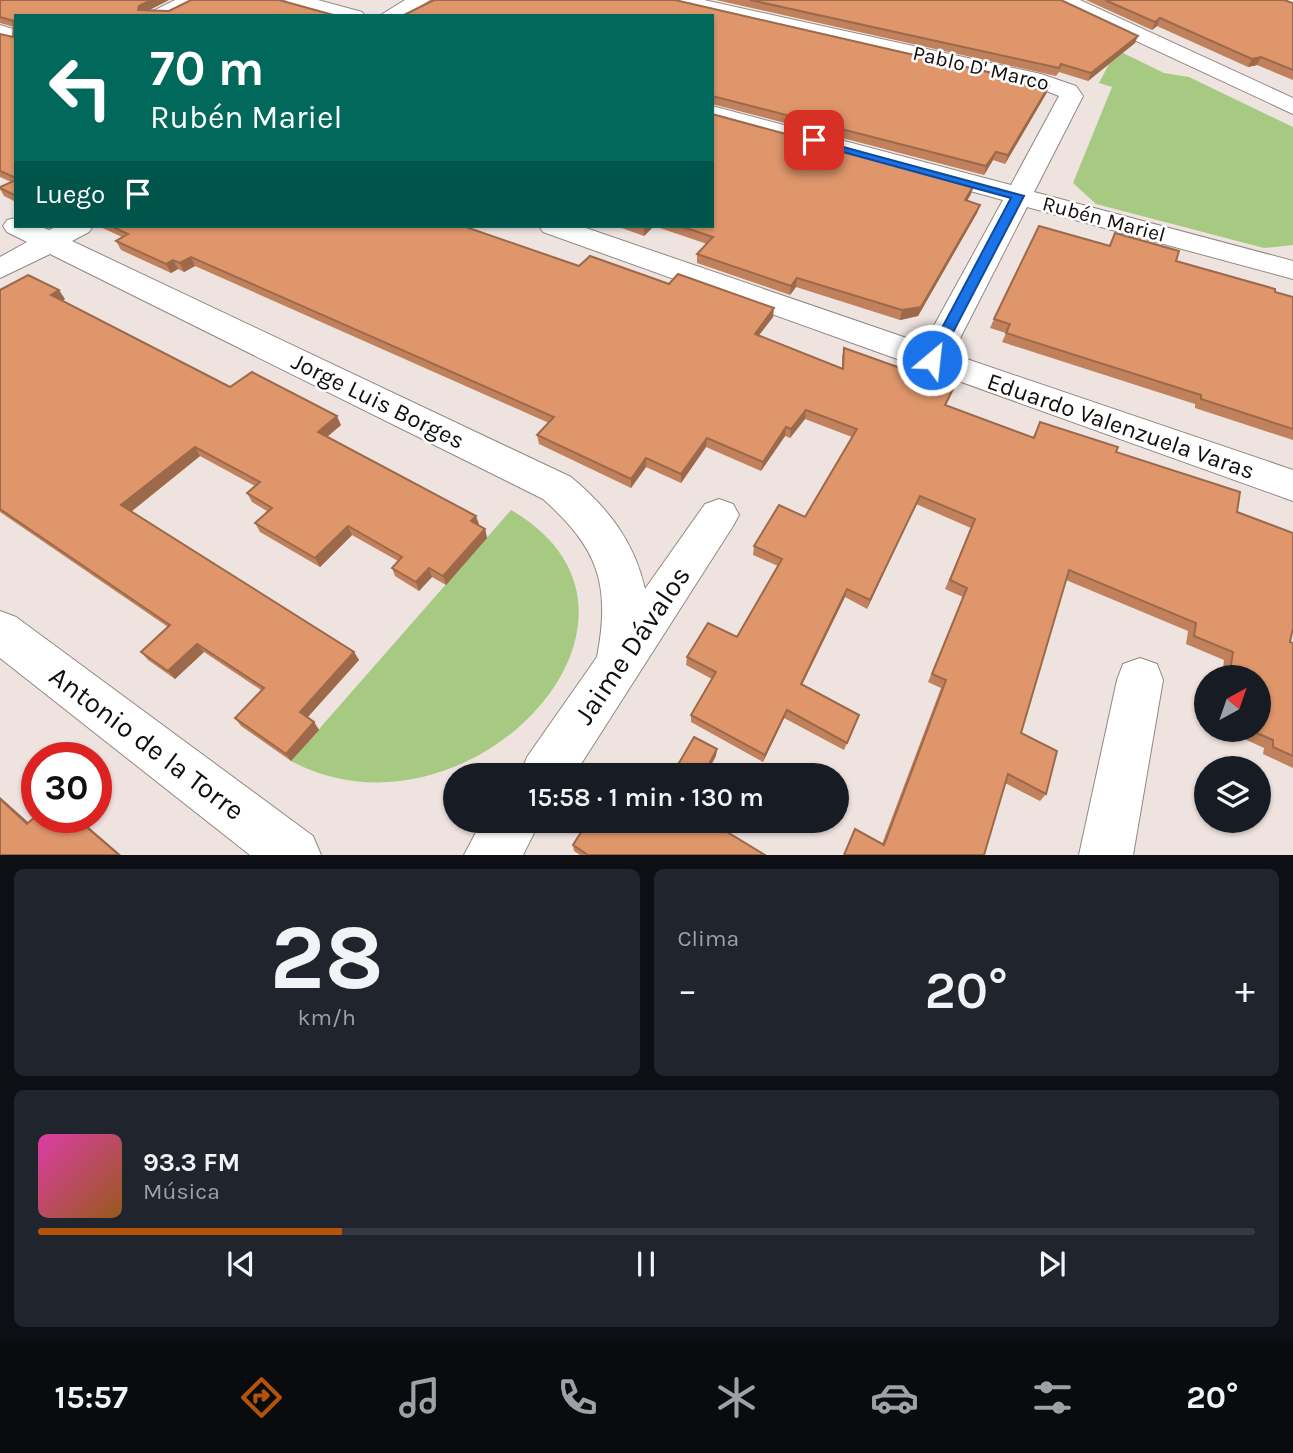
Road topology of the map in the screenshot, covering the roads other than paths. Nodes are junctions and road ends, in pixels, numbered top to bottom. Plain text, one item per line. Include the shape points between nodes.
1 (191, 0) edge
2 (295, 0) edge
3 (420, 0) edge
4 (677, 0) edge
5 (1064, 0) edge
6 (1286, 0) edge
7 (1293, 3) edge
8 (158, 14) edge
9 (348, 14) edge
10 (392, 14) edge
11 (1292, 105) edge
12 (714, 114) edge
13 (1018, 196) junction
14 (33, 228) edge
15 (558, 228) edge
16 (64, 234) edge
17 (0, 269) edge
18 (1293, 270) edge
19 (932, 360) junction
20 (1293, 486) edge
21 (719, 515) dead end
22 (0, 631) edge
23 (619, 664) junction
24 (1140, 680) dead end
25 (553, 763) edge
26 (506, 833) edge
27 (294, 855) edge
28 (491, 855) edge
29 (1106, 855) edge

1 - 8 street
2 - 9 street
3 - 10 street
4 - 13 street, Pablo D' Marco via 1063,87 1071,96
5 - 11 street
6 - 7 street
12 - 13 street, Rubén Mariel
13 - 18 street, Rubén Mariel
13 - 19 street, Pablo D' Marco
14 - 16 street, Jorge Luis Borges
15 - 19 street, Eduardo Valenzuela Varas
16 - 17 street
16 - 23 street, Jorge Luis Borges via 557,488 594,522 617,564 627,610
19 - 20 street, Eduardo Valenzuela Varas
21 - 23 street, Jaime Dávalos
22 - 27 street, Antonio de la Torre
23 - 25 street, Jaime Dávalos
24 - 29 street
26 - 28 street

